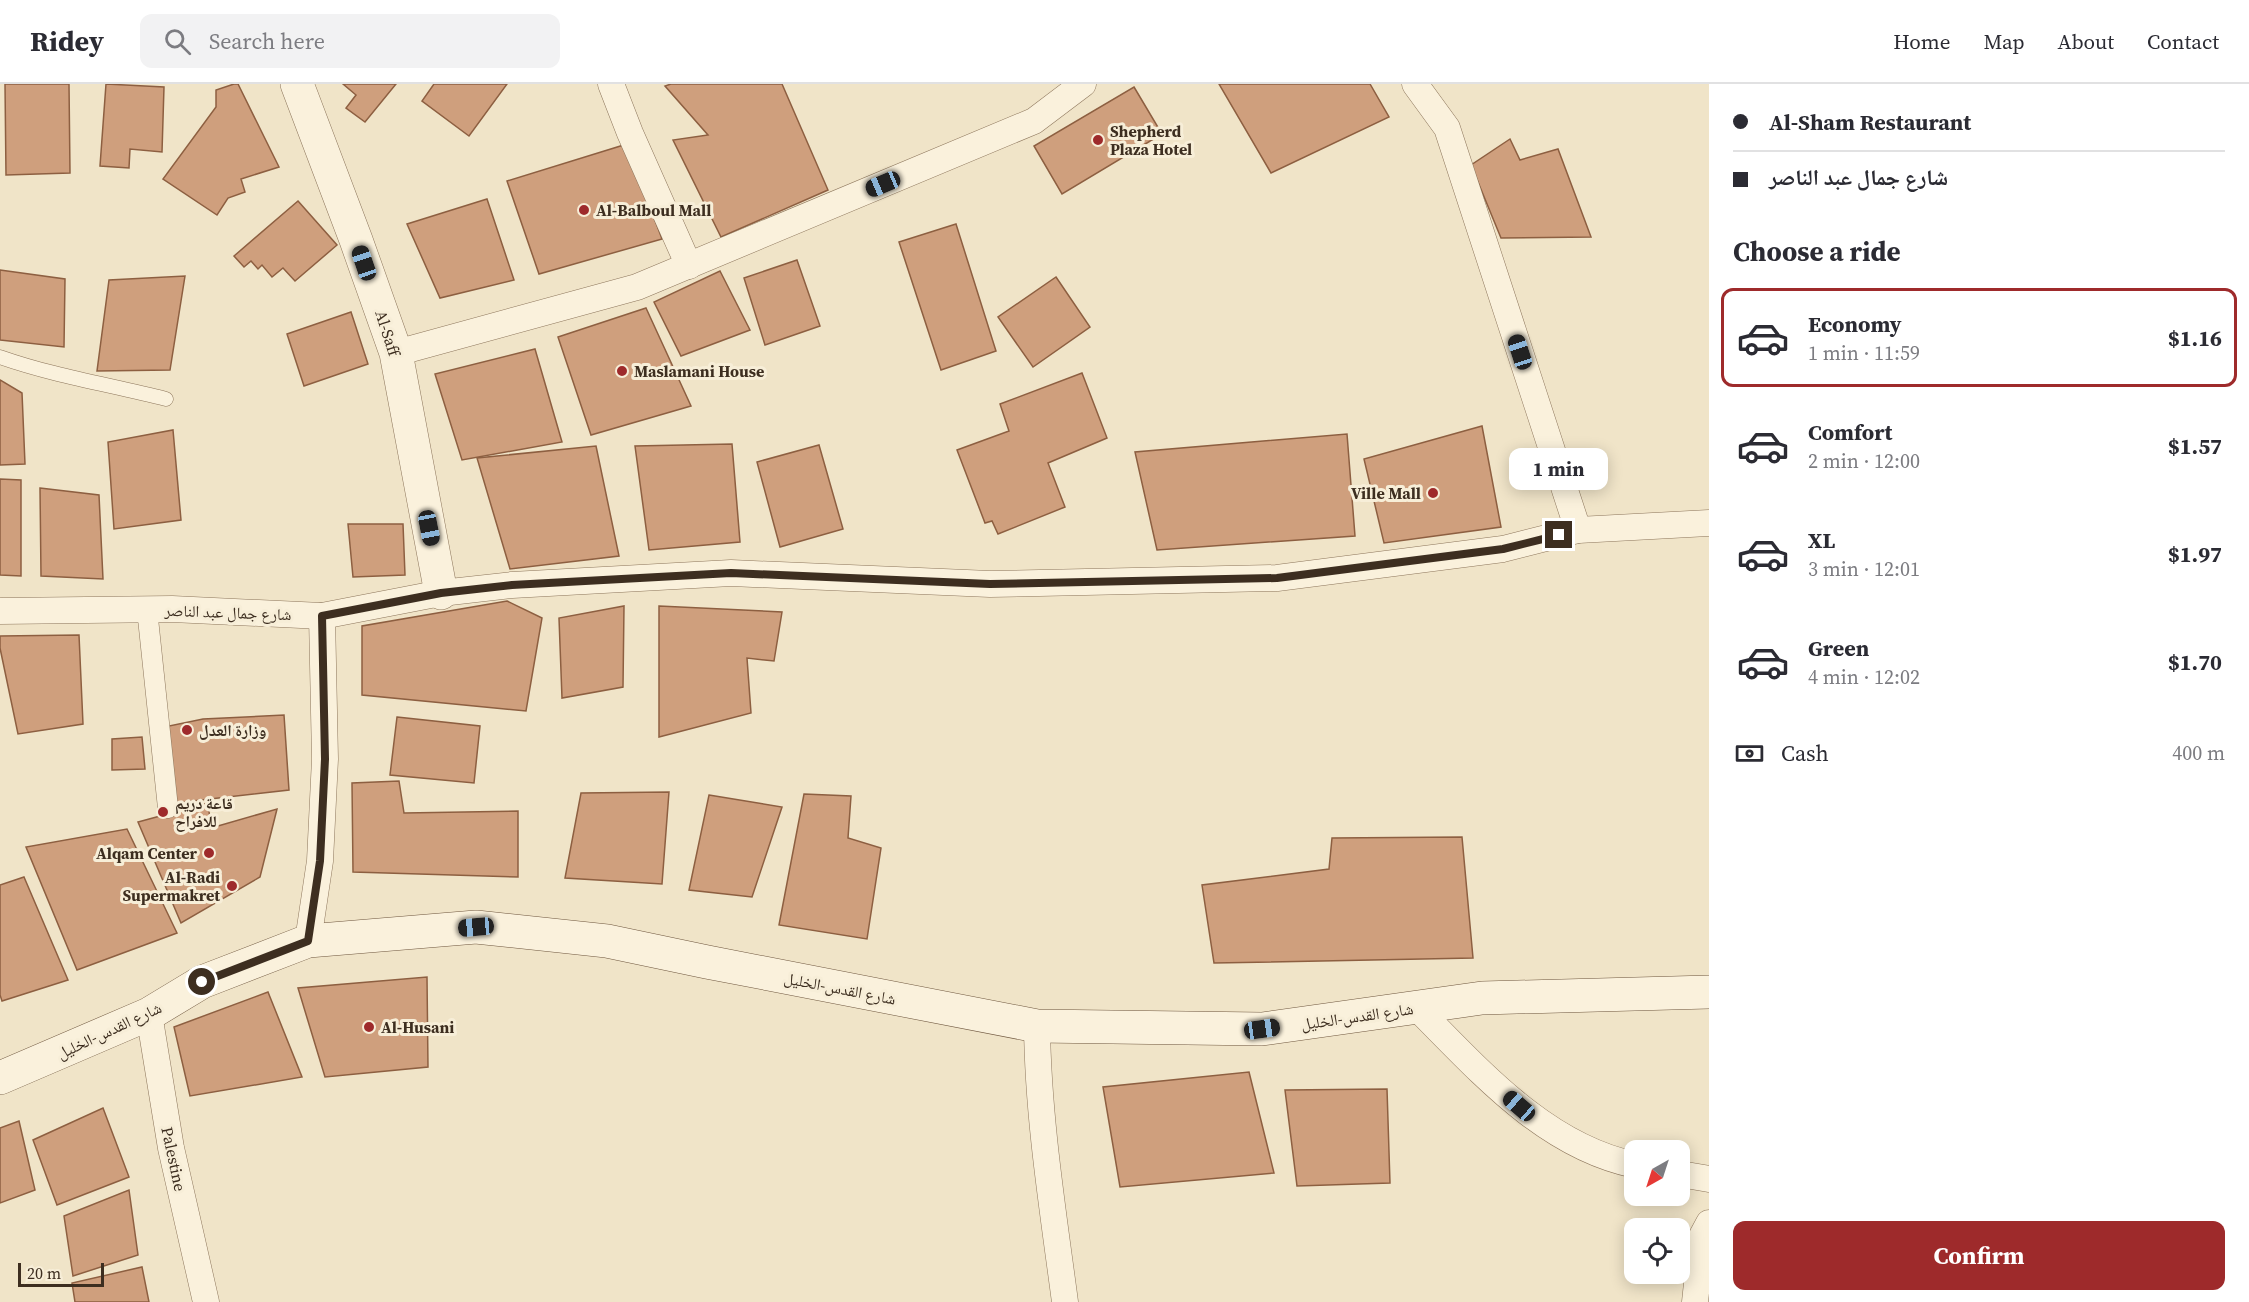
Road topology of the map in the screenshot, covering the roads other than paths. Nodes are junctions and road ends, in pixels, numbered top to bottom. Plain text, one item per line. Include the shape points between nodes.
1 (297, 84) edge
2 (611, 84) edge
3 (1083, 84) edge
4 (1415, 84) edge
5 (689, 266) junction
6 (396, 353) junction
7 (0, 357) edge
8 (166, 399) dead end
9 (1709, 523) edge
10 (1578, 530) junction
11 (441, 593) junction
12 (147, 609) junction
13 (0, 611) edge
14 (322, 616) junction
15 (168, 808) dead end
16 (308, 941) junction
17 (1709, 992) edge
18 (1416, 1007) junction
19 (149, 1014) junction
20 (1037, 1026) junction
21 (0, 1078) edge
22 (1624, 1163) edge
23 (1690, 1176) edge
24 (1709, 1179) edge
25 (1709, 1223) edge
26 (206, 1302) edge
27 (1065, 1302) edge
28 (1695, 1302) edge

1 - 6 main road, Al-Saff
2 - 5 street
3 - 5 street via 1034,121
4 - 10 street via 1447,128
5 - 6 street via 637,287
6 - 11 main road, Al-Saff
7 - 8 lane via 43,372
9 - 10 street, شارع جمال عبد الناصر
10 - 11 street, شارع جمال عبد الناصر via 1503,549 1277,578 990,584 731,573 512,585
11 - 14 street, شارع جمال عبد الناصر
12 - 13 street, شارع جمال عبد الناصر
12 - 14 street, شارع جمال عبد الناصر
12 - 15 street
14 - 16 street via 325,759 320,861
16 - 19 main road, شارع القدس-الخليل via 202,982
16 - 20 main road, شارع القدس-الخليل via 476,927 607,941
17 - 18 main road, شارع القدس-الخليل via 1482,998
18 - 20 main road, شارع القدس-الخليل via 1262,1029
18 - 22 street via 1519,1106 1569,1140
19 - 21 main road, شارع القدس-الخليل
19 - 26 street, Palestine via 171,1148
20 - 27 street via 1037,1068
23 - 24 street
25 - 28 street via 1702,1236

